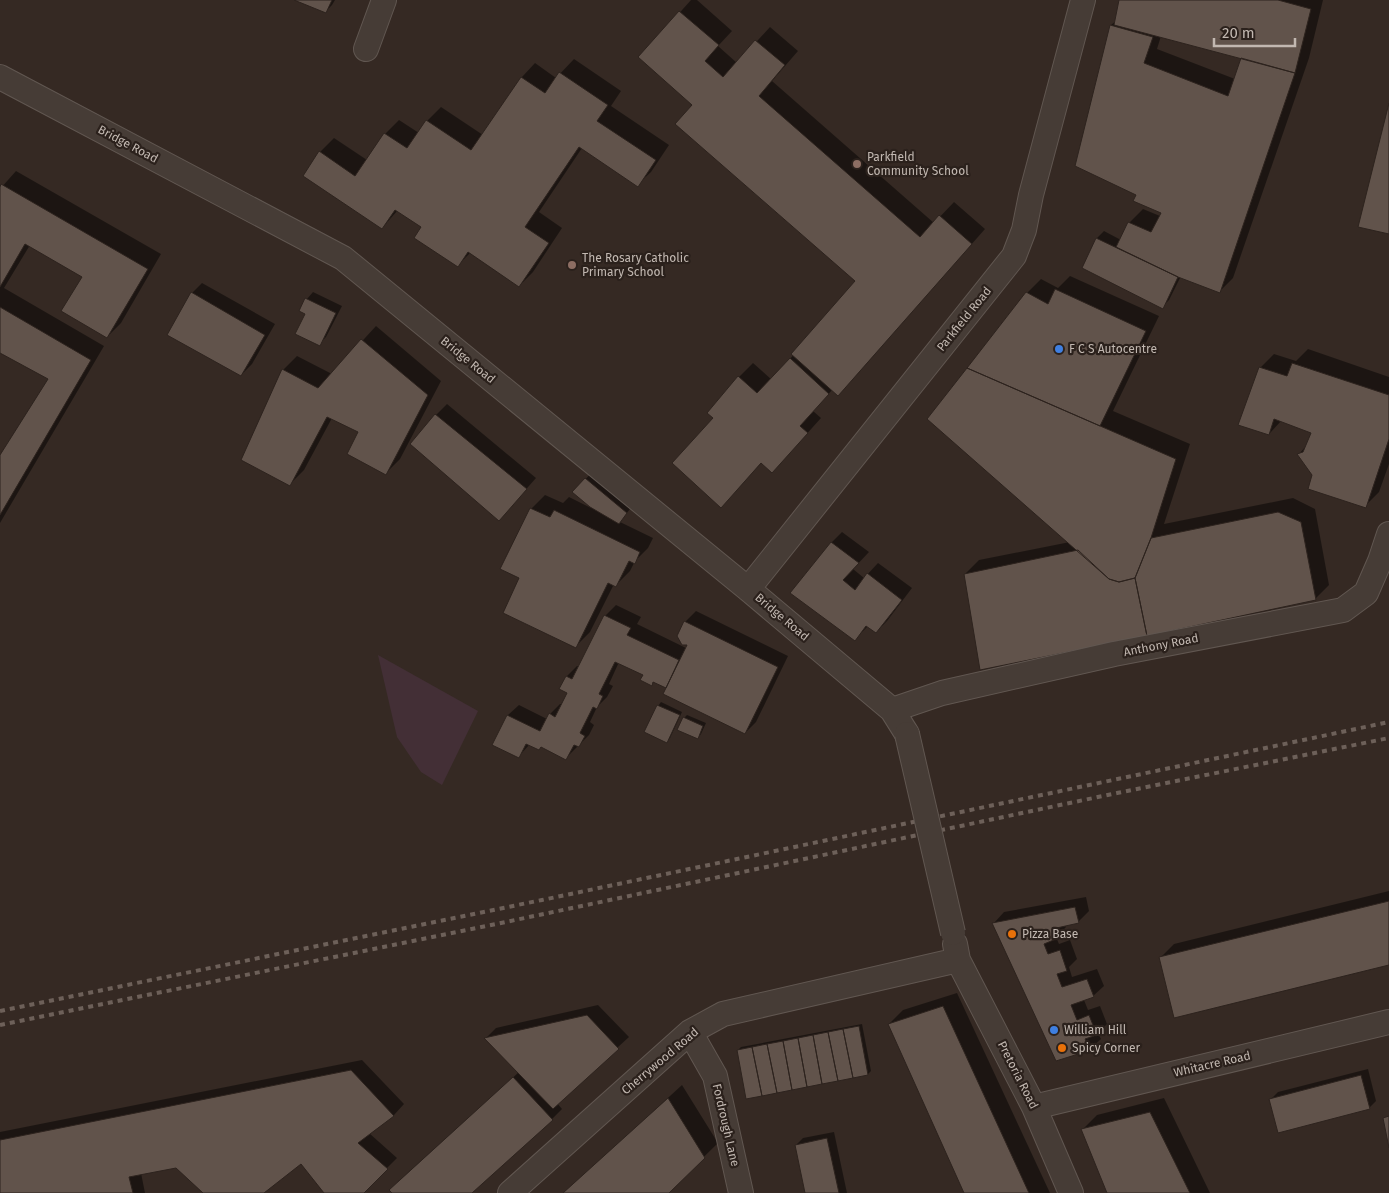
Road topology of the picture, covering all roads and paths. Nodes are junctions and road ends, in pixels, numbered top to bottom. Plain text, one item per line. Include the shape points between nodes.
1 (384, 0) edge
2 (1083, 0) edge
3 (366, 49) dead end
4 (0, 77) edge
5 (1389, 534) edge
6 (748, 588) junction
7 (892, 710) junction
8 (953, 933) joint
9 (958, 960) junction
10 (1389, 1022) edge
11 (690, 1032) junction
12 (1034, 1107) junction
13 (510, 1193) edge
14 (741, 1193) edge
15 (1071, 1193) edge

1 - 3 street
2 - 6 street, Parkfield Road via 1024,230 1014,256
4 - 6 street, Bridge Road via 342,258
5 - 7 street, Anthony Road via 1366,593 1343,610 1114,654 942,693
6 - 7 street, Bridge Road
7 - 8 street, Bridge Road, bridge via 907,734
8 - 9 street, Pretoria Road
9 - 11 street, Cherrywood Road via 723,1014
9 - 12 street, Pretoria Road
10 - 12 street, Whitacre Road
11 - 13 street, Cherrywood Road
11 - 14 street, Fordrough Lane via 715,1076
12 - 15 street, Pretoria Road

